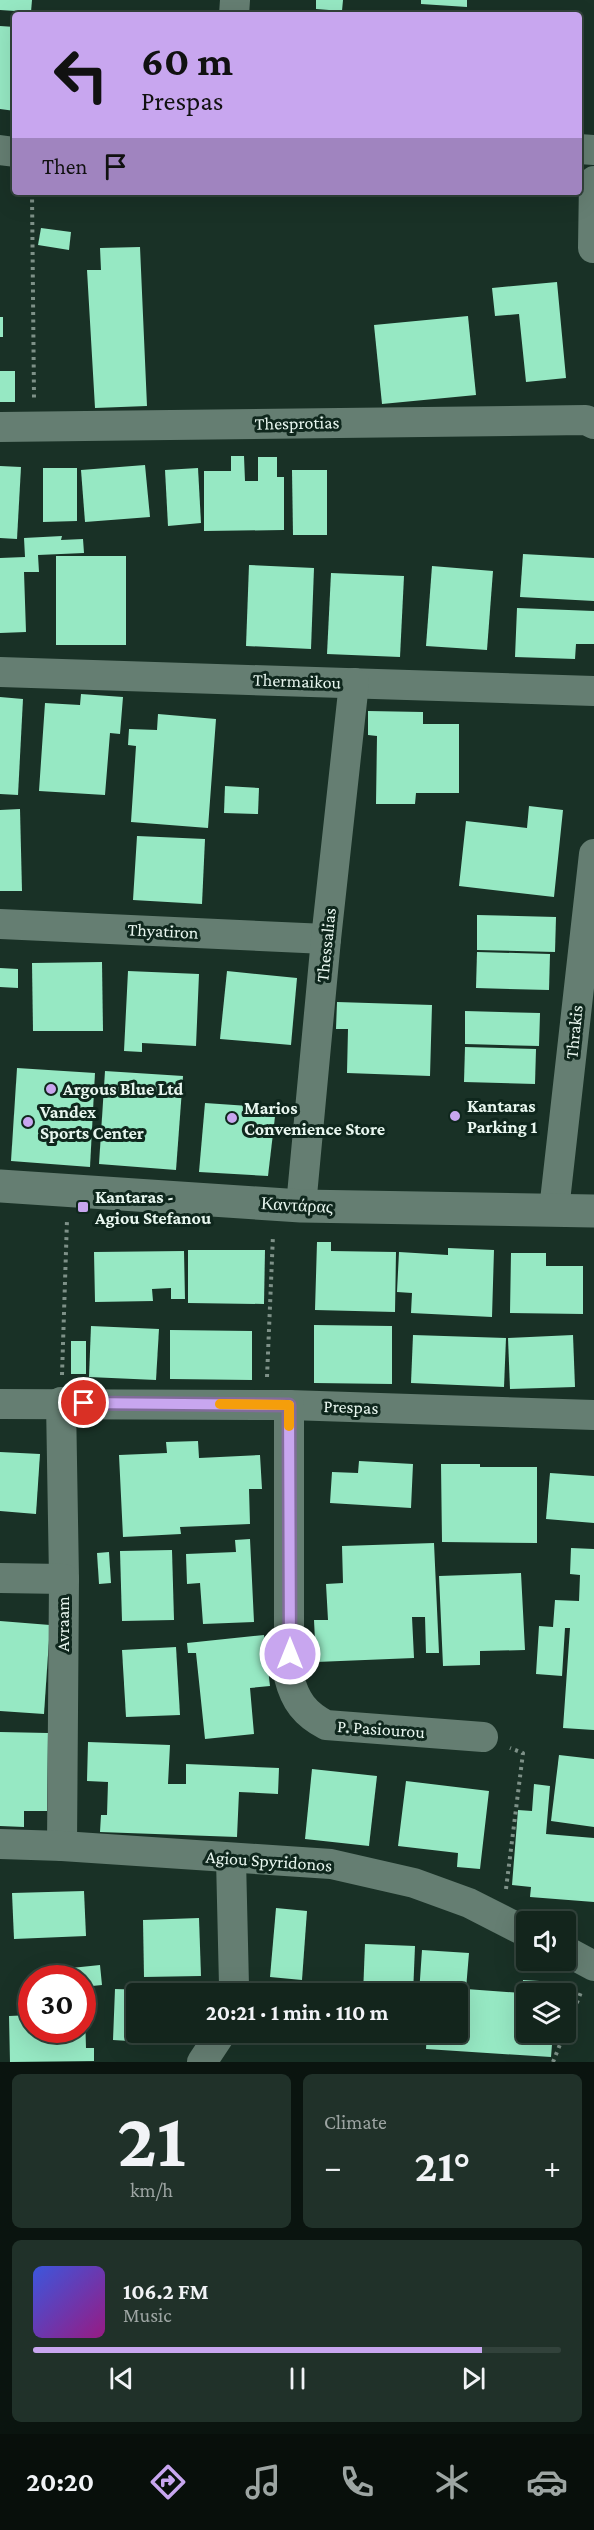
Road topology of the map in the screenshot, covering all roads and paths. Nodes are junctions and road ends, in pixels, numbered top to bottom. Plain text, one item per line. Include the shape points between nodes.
1 (594, 181) edge
2 (32, 195) edge
3 (592, 248) dead end
4 (594, 424) edge
5 (34, 426) junction
6 (0, 427) edge
7 (0, 672) edge
8 (354, 683) junction
9 (594, 691) edge
10 (594, 854) edge
11 (0, 924) edge
12 (326, 939) junction
13 (0, 1186) edge
14 (68, 1190) junction
15 (287, 1205) junction
16 (554, 1210) junction
17 (594, 1211) edge
18 (61, 1402) junction
19 (0, 1404) edge
20 (278, 1405) junction
21 (594, 1415) edge
22 (0, 1578) edge
23 (64, 1579) junction
24 (483, 1737) joint
25 (0, 1844) edge
26 (62, 1846) junction
27 (231, 1859) junction
28 (514, 1926) edge
29 (576, 1956) edge
30 (594, 1964) edge
31 (234, 1983) edge
32 (576, 2006) edge
33 (215, 2043) edge
34 (561, 2043) edge
35 (202, 2062) edge
36 (553, 2062) edge

1 - 3 street
2 - 5 path
4 - 5 street, Thesprotias via 586,420
5 - 6 street, Thesprotias
7 - 8 street, Thermaikou
8 - 9 street, Thermaikou
8 - 12 street, Thessalias
10 - 16 street, Thrakis
11 - 12 street, Thyatiron
12 - 15 street, Thessalias
13 - 14 street, Καντάρας
14 - 15 street, Καντάρας
14 - 18 path
15 - 16 street, Καντάρας
15 - 20 path
16 - 17 street, Καντάρας
18 - 19 street, Prespas
18 - 20 street, Prespas
18 - 23 street, Avraam
20 - 21 street, Prespas
20 - 24 street, P. Pasiourou via 290,1677 302,1707 326,1725
22 - 23 street
23 - 26 street, Avraam
24 - 28 path via 523,1753
25 - 26 street, Agiou Spyridonos
26 - 27 street, Agiou Spyridonos
27 - 28 street, Agiou Spyridonos via 331,1864 414,1883 469,1903
27 - 31 street
29 - 30 street
30 - 32 path
33 - 35 street
34 - 36 path

